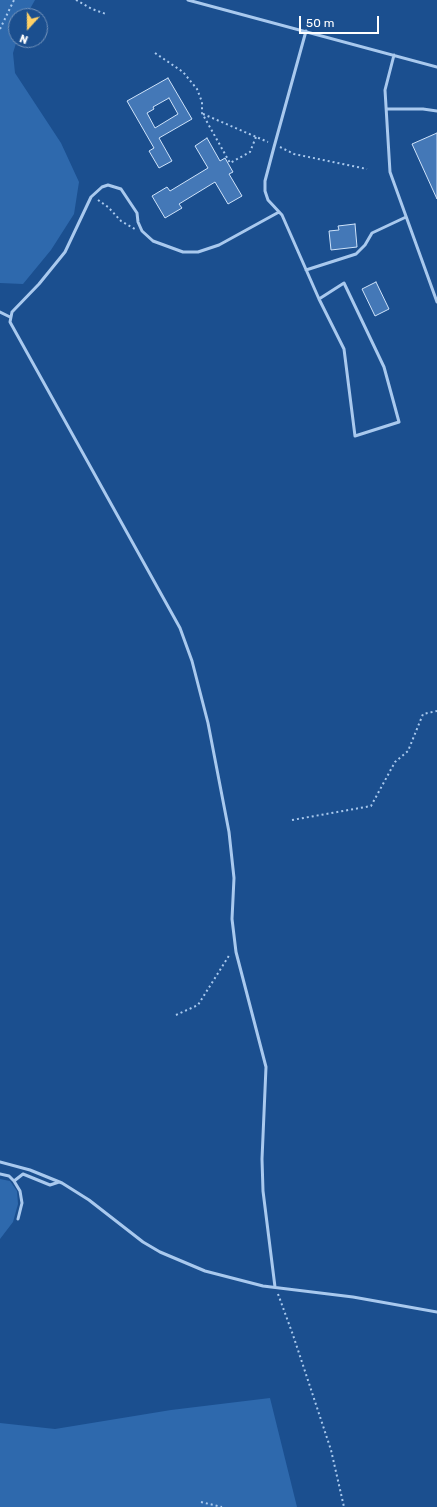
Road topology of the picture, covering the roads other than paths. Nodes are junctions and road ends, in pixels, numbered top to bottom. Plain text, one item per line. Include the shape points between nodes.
1 (188, 0) edge
2 (306, 31) junction
3 (394, 55) junction
4 (437, 67) edge
5 (387, 109) junction
6 (437, 111) edge
7 (279, 212) junction
8 (406, 217) junction
9 (306, 270) junction
10 (319, 299) junction
11 (437, 300) edge
12 (0, 312) edge
13 (10, 317) junction
14 (0, 1162) edge
15 (0, 1174) edge
16 (14, 1181) junction
17 (59, 1182) junction
18 (18, 1219) dead end
19 (276, 1287) junction
20 (437, 1312) edge

1 - 2 lane
2 - 3 lane
2 - 7 lane via 265,181 264,191 268,200
3 - 4 lane
3 - 5 lane via 385,90
5 - 6 lane
5 - 8 lane via 390,172
7 - 9 lane
7 - 13 lane via 220,245 198,252 183,252 153,241 142,231 137,214 121,189 102,187 91,197 65,252
8 - 9 lane via 372,233 356,254
8 - 11 lane
9 - 10 lane
10 - 10 lane via 344,348 355,436 399,422 384,367 344,283
12 - 13 lane
13 - 19 lane via 12,326 180,628 192,661 208,723 229,832 234,878 232,919 235,942 266,1067 263,1191
14 - 17 lane via 30,1170
15 - 16 lane via 9,1176
16 - 17 lane via 23,1174 50,1185
16 - 18 lane via 20,1191 22,1203
17 - 19 lane via 89,1200 130,1233 160,1252 227,1278
19 - 20 lane

